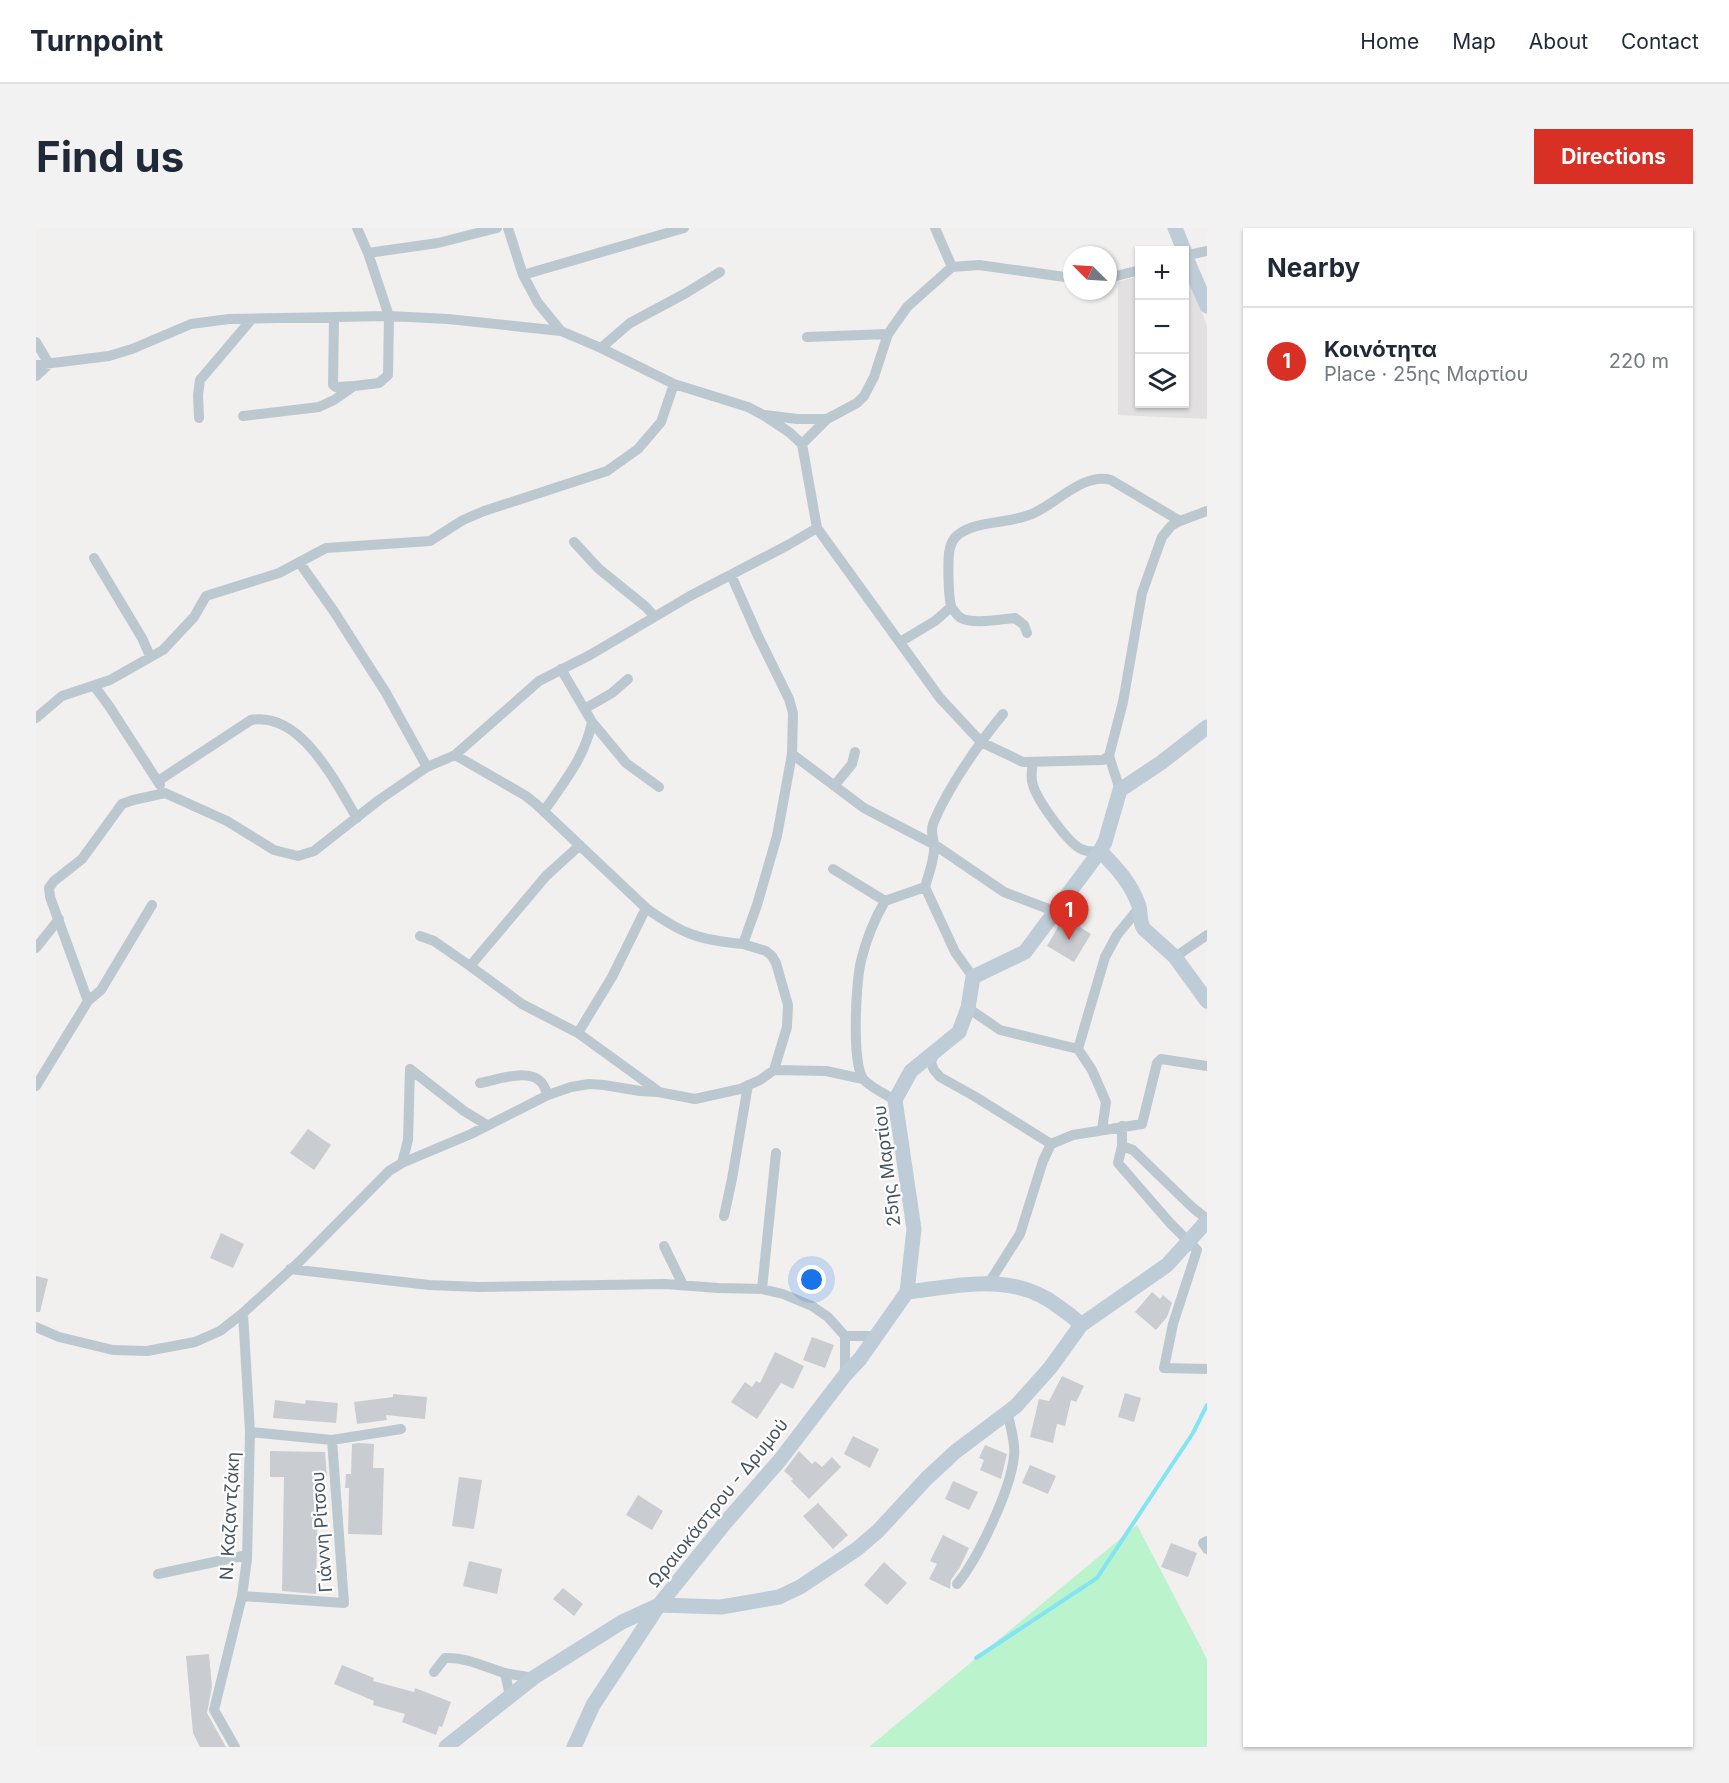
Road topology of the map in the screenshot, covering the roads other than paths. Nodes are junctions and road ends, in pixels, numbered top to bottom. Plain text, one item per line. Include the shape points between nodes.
1 (357, 228) edge
2 (497, 228) edge
3 (508, 228) edge
4 (684, 228) edge
5 (935, 228) edge
6 (1175, 228) edge
7 (1182, 246) edge
8 (1207, 252) edge
9 (368, 253) junction
10 (1189, 254) edge
11 (1189, 263) edge
12 (952, 267) junction
13 (1135, 271) edge
14 (720, 272) dead end
15 (523, 275) junction
16 (1117, 276) edge
17 (1063, 277) edge
18 (1207, 306) edge
19 (389, 316) junction
20 (334, 318) junction
21 (251, 320) junction
22 (561, 331) junction
23 (888, 334) junction
24 (807, 337) dead end
25 (36, 342) edge
26 (601, 348) junction
27 (49, 364) junction
28 (36, 365) edge
29 (36, 376) edge
30 (674, 384) junction
31 (354, 386) junction
32 (763, 415) junction
33 (243, 416) dead end
34 (199, 418) dead end
35 (827, 419) junction
36 (802, 444) junction
37 (1207, 511) edge
38 (1180, 521) junction
39 (817, 528) junction
40 (574, 542) dead end
41 (94, 558) dead end
42 (299, 562) junction
43 (731, 575) junction
44 (951, 607) junction
45 (654, 616) junction
46 (1027, 633) dead end
47 (900, 642) junction
48 (150, 656) junction
49 (561, 669) junction
50 (628, 679) dead end
51 (94, 687) junction
52 (586, 708) junction
53 (1004, 714) dead end
54 (36, 718) edge
55 (592, 722) junction
56 (1207, 727) edge
57 (981, 742) junction
58 (855, 752) dead end
59 (792, 754) junction
60 (455, 756) junction
61 (1108, 756) junction
62 (1034, 762) junction
63 (427, 767) junction
64 (158, 781) junction
65 (834, 786) junction
66 (659, 787) dead end
67 (1120, 790) junction
68 (165, 793) junction
69 (544, 811) junction
70 (357, 818) junction
71 (580, 845) junction
72 (934, 845) junction
73 (1100, 851) junction
74 (833, 869) dead end
75 (925, 887) junction
76 (885, 901) junction
77 (152, 905) dead end
78 (646, 908) junction
79 (1139, 908) junction
80 (1054, 911) junction
81 (59, 920) junction
82 (1207, 935) edge
83 (420, 936) dead end
84 (743, 944) junction
85 (36, 948) edge
86 (1175, 957) junction
87 (470, 966) junction
88 (973, 977) junction
89 (88, 1001) junction
90 (1207, 1001) edge
91 (968, 1008) junction
92 (578, 1032) junction
93 (1078, 1049) junction
94 (934, 1053) junction
95 (1207, 1066) edge
96 (774, 1070) junction
97 (863, 1079) junction
98 (480, 1083) dead end
99 (748, 1085) junction
100 (36, 1086) edge
101 (658, 1092) junction
102 (548, 1095) junction
103 (895, 1100) junction
104 (487, 1125) junction
105 (1122, 1126) junction
106 (1102, 1130) junction
107 (1051, 1144) junction
108 (1122, 1146) junction
109 (776, 1153) dead end
110 (402, 1163) junction
111 (724, 1215) dead end
112 (1207, 1220) edge
113 (1189, 1241) junction
114 (664, 1246) dead end
115 (290, 1269) junction
116 (988, 1283) junction
117 (683, 1285) junction
118 (762, 1289) junction
119 (907, 1292) junction
120 (243, 1313) junction
121 (1081, 1325) junction
122 (36, 1327) edge
123 (845, 1336) junction
124 (877, 1336) junction
125 (1206, 1369) edge
126 (845, 1376) junction
127 (1008, 1414) junction
128 (401, 1429) dead end
129 (250, 1432) junction
130 (332, 1440) junction
131 (1207, 1540) edge
132 (1207, 1549) edge
133 (247, 1555) junction
134 (158, 1574) dead end
135 (957, 1584) dead end
136 (242, 1596) junction
137 (659, 1605) junction
138 (434, 1672) dead end
139 (505, 1672) junction
140 (533, 1678) junction
141 (510, 1696) junction
142 (235, 1747) edge
143 (446, 1747) edge
144 (574, 1747) edge

1 - 9 street
2 - 9 street via 438,243
3 - 15 street
4 - 15 street
5 - 12 street
6 - 7 main road
8 - 10 street
9 - 19 street
11 - 18 main road
12 - 17 street via 979,266
12 - 23 street via 907,307
13 - 16 street
14 - 26 street via 630,323
15 - 22 street via 538,303
19 - 20 street
19 - 22 street
19 - 31 street via 388,375 379,383
20 - 21 street
20 - 31 street via 333,385
21 - 27 street via 191,324 132,350
21 - 34 street via 200,380
22 - 26 street
23 - 24 street
23 - 35 street via 864,396
25 - 27 street
26 - 30 street
27 - 28 street
27 - 29 street
30 - 32 street
30 - 42 street via 661,422 650,437 607,471 484,511 429,542 326,548
31 - 33 street via 319,407
32 - 35 street
32 - 36 street
35 - 36 street
36 - 39 street
37 - 38 street
38 - 44 street via 1110,480 1094,478 1028,516 971,527 957,534 949,555
38 - 61 street via 1162,537 1142,593 1123,702
39 - 43 street
39 - 47 street
40 - 45 street
41 - 48 street
42 - 48 street via 264,579 206,596 178,636
42 - 63 street via 386,693
43 - 45 street
43 - 59 street via 789,699 794,733
44 - 46 street via 960,618 972,621 1015,618
44 - 47 street
45 - 49 street
47 - 57 street via 940,698
48 - 51 street
49 - 52 street
49 - 60 street via 539,681
50 - 52 street
51 - 54 street via 62,696
51 - 64 street
52 - 55 street
53 - 57 street
55 - 66 street via 626,763
55 - 69 street via 588,743
56 - 67 main road
57 - 62 street via 1023,762
57 - 72 street via 933,825
58 - 65 street via 852,764
59 - 65 street
59 - 84 street via 777,836
60 - 63 street
60 - 69 street via 526,796
61 - 62 street via 1103,760
61 - 67 street
62 - 73 street via 1031,778 1044,807 1079,849
63 - 70 street
64 - 68 street
64 - 70 street via 251,720 261,718 286,725 299,735 322,762
65 - 72 street via 864,808
67 - 73 main road
68 - 70 street via 227,821 274,850 298,856 314,851
68 - 81 street via 122,804 82,859 54,881 49,888 50,897
69 - 71 street
71 - 78 street
71 - 87 street via 546,876
72 - 75 street
72 - 80 street via 1004,892
73 - 79 main road via 1126,880
73 - 80 main road
74 - 76 street
75 - 76 street
75 - 88 street via 955,952
76 - 97 street via 860,964 856,1037
77 - 89 street via 101,990
78 - 84 street via 672,927 695,936
78 - 92 street via 612,977
79 - 86 main road via 1144,930
79 - 93 street via 1105,957
80 - 88 main road via 1025,952
81 - 85 street
81 - 89 street
82 - 86 street
83 - 87 street
84 - 96 street via 772,956 788,1005 787,1027
86 - 90 main road
87 - 92 street via 522,1004
88 - 91 main road, 25ης Μαρτίου
89 - 100 street
91 - 93 street via 1000,1030
91 - 94 main road, 25ης Μαρτίου via 959,1032
92 - 101 street
93 - 106 street via 1106,1102
94 - 103 main road, 25ης Μαρτίου via 911,1071
94 - 107 street via 931,1063 940,1077
95 - 105 street via 1161,1059 1142,1124
96 - 97 street via 826,1071
96 - 99 street
97 - 103 street
98 - 102 street via 530,1076 540,1080
99 - 101 street via 695,1099
99 - 111 street
101 - 102 street via 589,1084
102 - 104 street
103 - 119 main road, 25ης Μαρτίου via 914,1228
104 - 110 street
104 - 110 street via 410,1069 408,1140
105 - 106 street
105 - 108 street
106 - 107 street
107 - 116 street via 1020,1234
108 - 112 street via 1133,1150
108 - 113 street via 1118,1163
109 - 118 street
110 - 115 street via 389,1171
112 - 113 main road
113 - 121 main road via 1167,1265
113 - 125 street via 1197,1250 1173,1324 1164,1368
114 - 117 street
115 - 117 street via 429,1285
115 - 120 street
116 - 119 main road
116 - 121 main road via 1036,1292
117 - 118 street
118 - 123 street via 812,1306
119 - 124 main road, Ωραιοκάστρου - Δρυμού
120 - 122 street via 220,1331 195,1342 147,1352 113,1350
120 - 129 street, Ν. Καζαντζάκη
121 - 127 main road via 1050,1368
123 - 124 street
123 - 126 street
124 - 126 main road, Ωραιοκάστρου - Δρυμού
126 - 137 main road, Ωραιοκάστρου - Δρυμού via 780,1461
127 - 135 street via 1015,1455 1007,1484 986,1537
127 - 137 main road via 955,1452 857,1549 801,1587 779,1597 746,1604
128 - 130 street
129 - 130 street
129 - 133 street, Ν. Καζαντζάκη
130 - 136 street, Γιάννη Ρίτσου via 344,1603
131 - 132 street via 1203,1543
133 - 134 street
133 - 136 street, Ν. Καζαντζάκη
136 - 142 street, Ν. Καζαντζάκη via 214,1710
137 - 140 main road via 622,1622
137 - 144 main road, Ωραιοκάστρου - Δρυμού via 593,1705
138 - 139 street via 445,1658 476,1662
139 - 140 street
139 - 141 street
140 - 141 main road
141 - 143 main road

